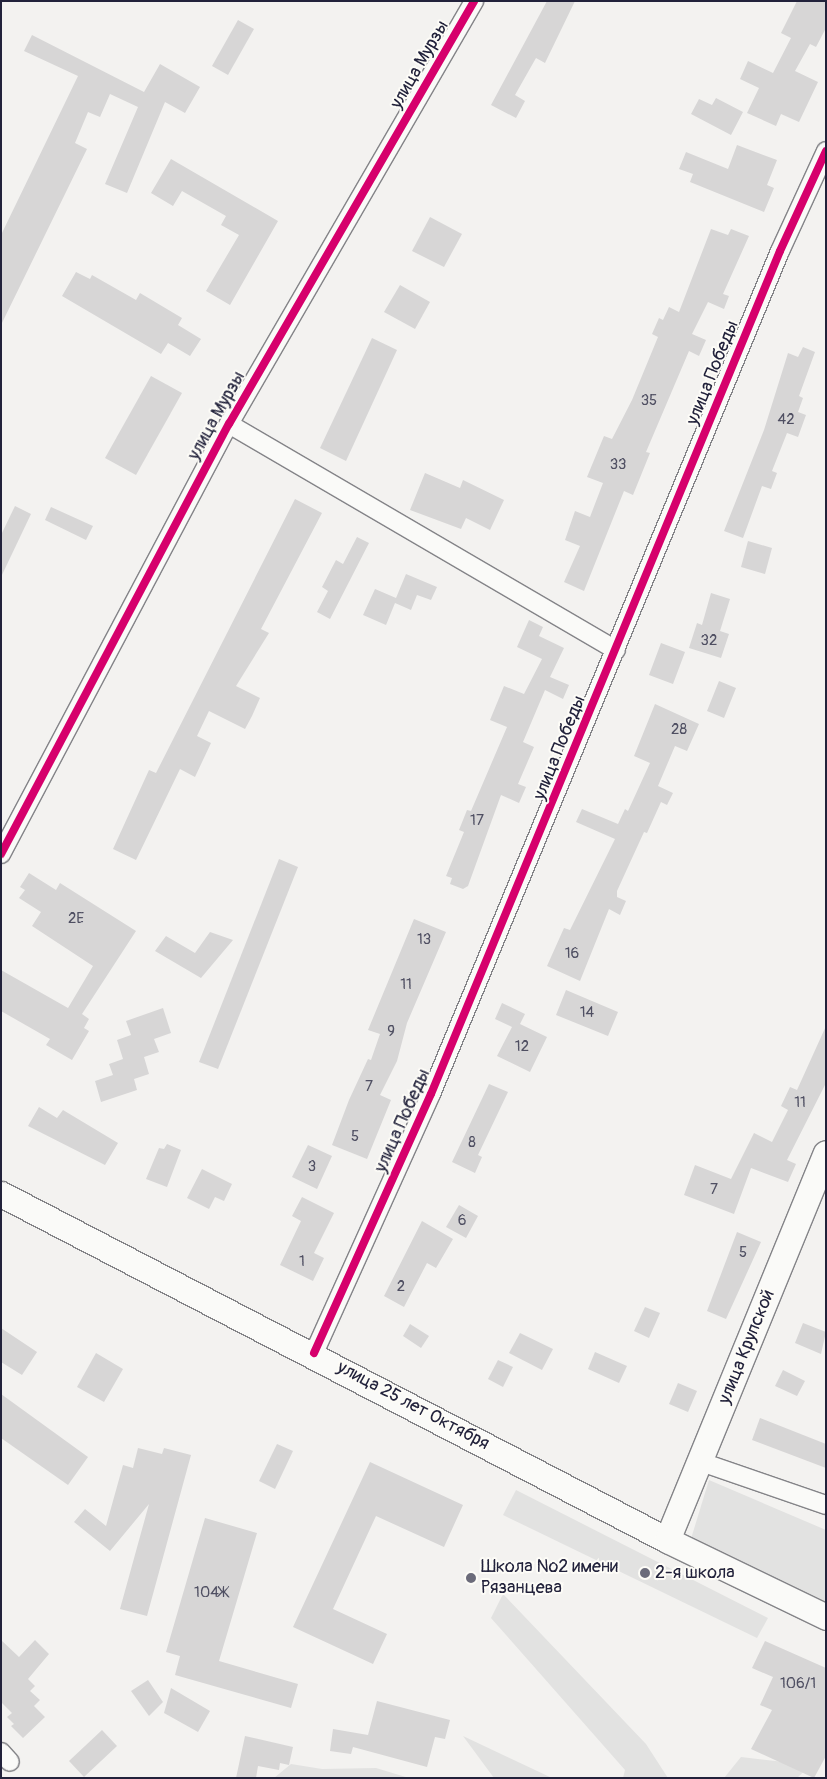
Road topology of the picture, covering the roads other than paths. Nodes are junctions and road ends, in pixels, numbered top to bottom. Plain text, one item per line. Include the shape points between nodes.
1 (474, 1) edge
2 (826, 151) edge
3 (229, 424) junction
4 (616, 650) junction
5 (1, 854) edge
6 (826, 1153) edge
7 (1, 1194) edge
8 (314, 1353) junction
9 (701, 1462) junction
10 (826, 1505) edge
11 (667, 1540) junction
12 (826, 1617) edge

1 - 3 street, улица Мурзы
2 - 4 street, улица Победы via 780,251
3 - 4 street
3 - 5 street, улица Мурзы
4 - 8 street, улица Победы via 431,1094
6 - 9 street, улица Крупской
7 - 8 street, улица 25 лет Октября
8 - 11 street, улица 25 лет Октября
9 - 10 street
9 - 11 street, улица Крупской
11 - 12 street, улица 25 лет Октября

